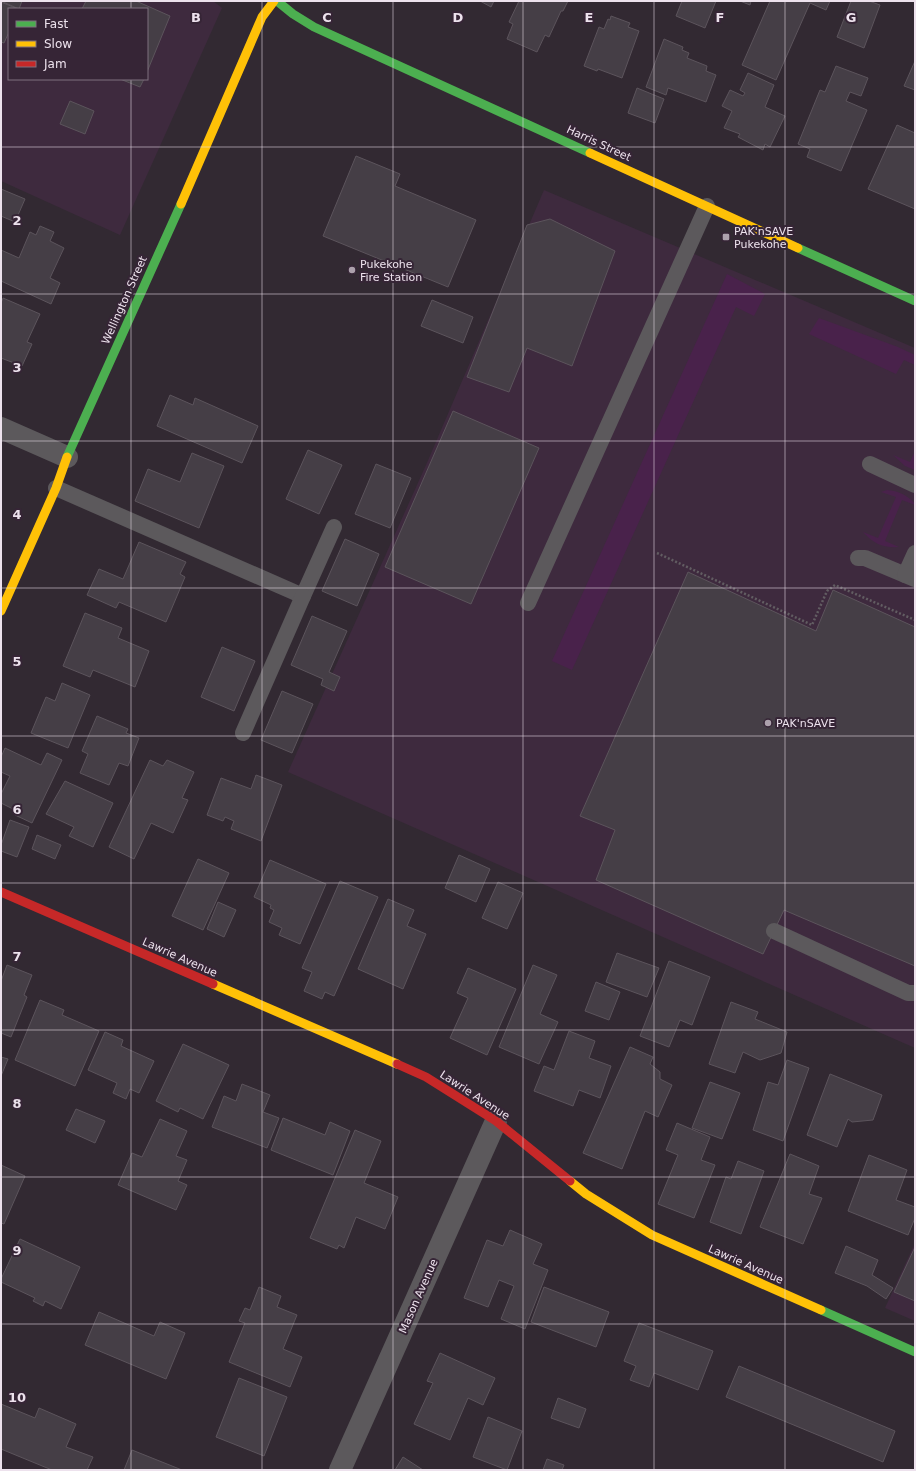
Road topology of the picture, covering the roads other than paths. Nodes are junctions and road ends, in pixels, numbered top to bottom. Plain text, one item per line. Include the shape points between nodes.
1 (274, 1) edge
2 (277, 1) edge
3 (707, 206) junction
4 (915, 301) edge
5 (1, 428) edge
6 (67, 457) junction
7 (870, 464) dead end
8 (915, 485) edge
9 (56, 488) junction
10 (334, 526) dead end
11 (915, 553) edge
12 (858, 558) dead end
13 (910, 577) edge
14 (303, 596) junction
15 (528, 602) dead end
16 (1, 611) edge
17 (243, 733) dead end
18 (1, 892) edge
19 (774, 931) dead end
20 (915, 993) edge
21 (496, 1121) junction
22 (915, 1352) edge
23 (340, 1470) edge

1 - 6 street, Wellington Street via 262,17
2 - 3 street, Harris Street via 314,26
3 - 4 street, Harris Street
3 - 15 lane
5 - 6 street
6 - 9 street, Wellington Street
7 - 8 lane
9 - 14 lane
9 - 16 street, Wellington Street
10 - 14 lane
11 - 13 lane
12 - 13 lane via 866,558
14 - 17 lane
18 - 21 street, Lawrie Avenue via 426,1077
19 - 20 lane via 908,993
21 - 22 street, Lawrie Avenue via 586,1194 652,1235
21 - 23 street, Mason Avenue

